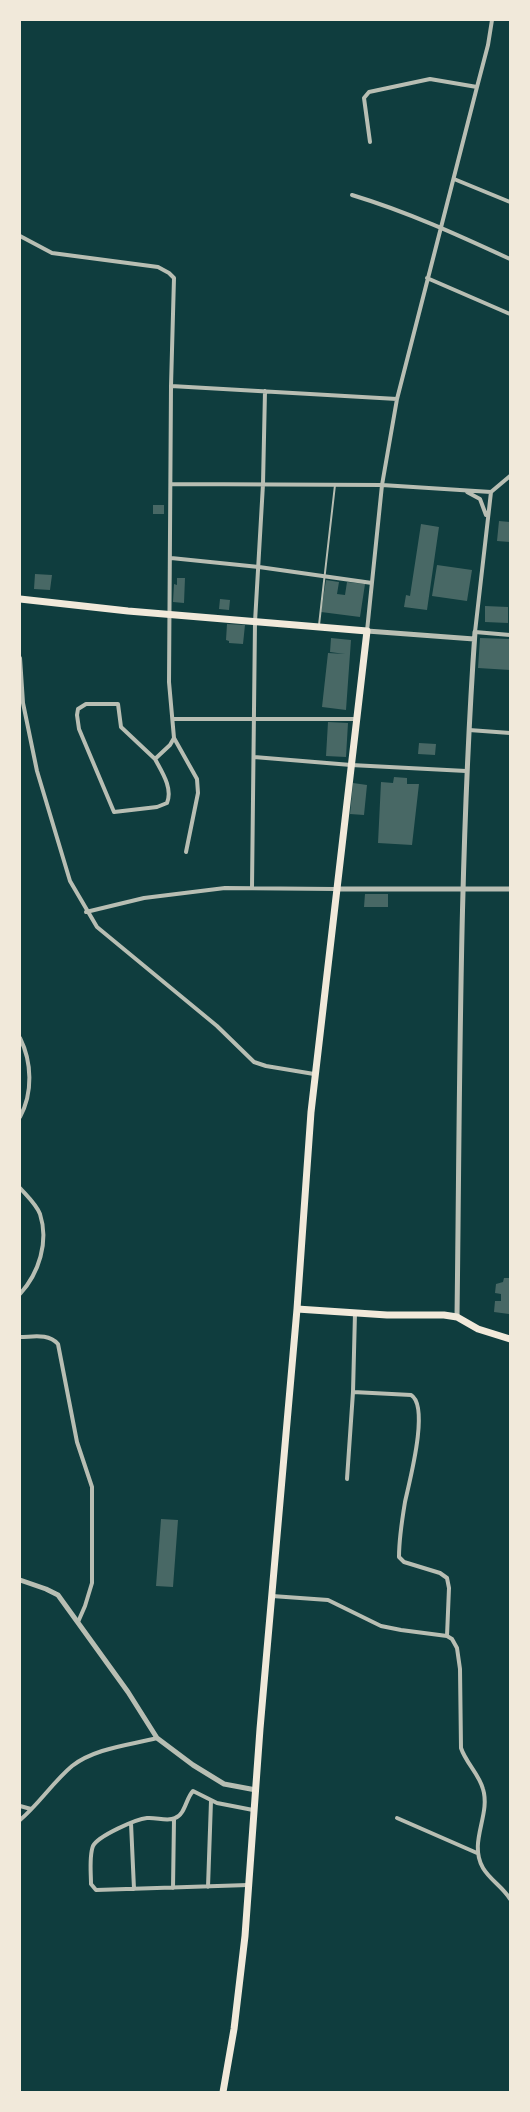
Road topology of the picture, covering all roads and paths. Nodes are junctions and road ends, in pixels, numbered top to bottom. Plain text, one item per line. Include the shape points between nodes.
1 (492, 20) edge
2 (477, 87) junction
3 (369, 142) dead end
4 (454, 179) junction
5 (352, 195) dead end
6 (510, 202) edge
7 (441, 227) junction
8 (20, 236) edge
9 (510, 259) edge
10 (427, 278) junction
11 (510, 314) edge
12 (171, 386) junction
13 (265, 391) junction
14 (396, 399) junction
15 (510, 476) edge
16 (171, 484) junction
17 (263, 484) junction
18 (335, 485) junction
19 (382, 485) junction
20 (460, 490) junction
21 (491, 492) junction
22 (488, 518) junction
23 (171, 558) junction
24 (259, 567) junction
25 (325, 576) junction
26 (372, 583) junction
27 (20, 599) edge
28 (169, 614) junction
29 (255, 622) junction
30 (319, 627) junction
31 (367, 631) junction
32 (510, 635) edge
33 (475, 636) junction
34 (20, 658) edge
35 (173, 718) junction
36 (254, 719) junction
37 (357, 719) junction
38 (470, 730) junction
39 (510, 733) edge
40 (174, 738) junction
41 (254, 757) junction
42 (155, 759) junction
43 (351, 765) junction
44 (466, 771) junction
45 (186, 852) dead end
46 (252, 887) junction
47 (337, 889) junction
48 (464, 889) junction
49 (510, 889) edge
50 (86, 912) junction
51 (20, 1038) edge
52 (315, 1074) junction
53 (20, 1117) edge
54 (20, 1188) edge
55 (20, 1294) edge
56 (297, 1309) junction
57 (355, 1313) junction
58 (458, 1317) junction
59 (20, 1337) edge
60 (510, 1339) edge
61 (353, 1392) junction
62 (347, 1479) dead end
63 (20, 1580) edge
64 (272, 1596) junction
65 (77, 1623) junction
66 (447, 1636) junction
67 (157, 1738) junction
68 (256, 1790) junction
69 (211, 1801) junction
70 (20, 1806) edge
71 (32, 1809) junction
72 (253, 1810) junction
73 (396, 1818) dead end
74 (174, 1819) junction
75 (20, 1820) edge
76 (131, 1823) junction
77 (477, 1853) junction
78 (249, 1885) junction
79 (208, 1887) junction
80 (173, 1888) junction
81 (134, 1889) junction
82 (510, 1899) edge
83 (223, 2092) edge

1 - 2 street
2 - 3 street via 430,79 369,92 364,98
2 - 4 street
4 - 6 street
4 - 7 street
5 - 7 street
7 - 9 street
7 - 10 street
8 - 12 street via 52,253 150,265 169,273 175,285
10 - 11 street
10 - 14 street
12 - 13 street
12 - 16 street
13 - 14 street
13 - 17 street
14 - 19 street
15 - 21 street
16 - 17 street
16 - 23 street
17 - 18 street
17 - 24 street
18 - 19 street
18 - 25 lane
19 - 20 street
19 - 26 street
20 - 21 street
20 - 22 street via 480,499
21 - 22 street
22 - 33 street
23 - 24 street
23 - 28 street
24 - 25 street
24 - 29 street
25 - 26 street
25 - 30 lane
26 - 31 street
27 - 28 main road
28 - 29 main road
28 - 35 street
29 - 30 main road
29 - 36 street
30 - 31 main road
31 - 33 street
31 - 37 main road
32 - 33 street
33 - 38 street
34 - 50 street via 23,703 37,771 70,881
35 - 36 street
35 - 40 street
36 - 37 street
36 - 41 street
37 - 43 main road
38 - 39 street
38 - 44 street
40 - 42 street
40 - 45 street via 198,787
41 - 43 street
41 - 46 street
42 - 42 street via 169,791 167,803 114,812 79,729 79,707 118,705 121,727
43 - 44 street
43 - 47 main road
44 - 48 street
46 - 47 street
46 - 50 street via 144,898
47 - 48 street
47 - 52 main road
48 - 49 street
48 - 58 street
50 - 52 street via 105,936 217,1026 254,1062
51 - 53 street via 29,1071 27,1098
52 - 56 main road
54 - 55 street via 39,1213 44,1238 36,1270
56 - 57 main road
56 - 64 main road
57 - 58 main road
57 - 61 street
58 - 60 main road via 478,1329
59 - 65 street via 47,1336 58,1344 77,1442 92,1487 92,1583
61 - 62 street
61 - 66 street via 411,1395 417,1401 416,1450 399,1557 447,1578
63 - 65 street via 58,1595
64 - 66 street via 328,1600 381,1626
64 - 68 main road
65 - 67 street via 129,1692
66 - 77 street via 457,1648 460,1669 461,1748 484,1793
67 - 68 street via 224,1784
67 - 71 street via 83,1759
68 - 72 main road
69 - 72 street
69 - 74 street via 193,1791
69 - 79 street
70 - 71 street
71 - 75 street
72 - 78 main road
73 - 77 street
74 - 76 street via 145,1818
74 - 80 street
76 - 81 street
76 - 81 street via 94,1845 91,1884 96,1890
77 - 82 street via 483,1868
78 - 79 street
78 - 83 main road via 238,2001
79 - 80 street
80 - 81 street

